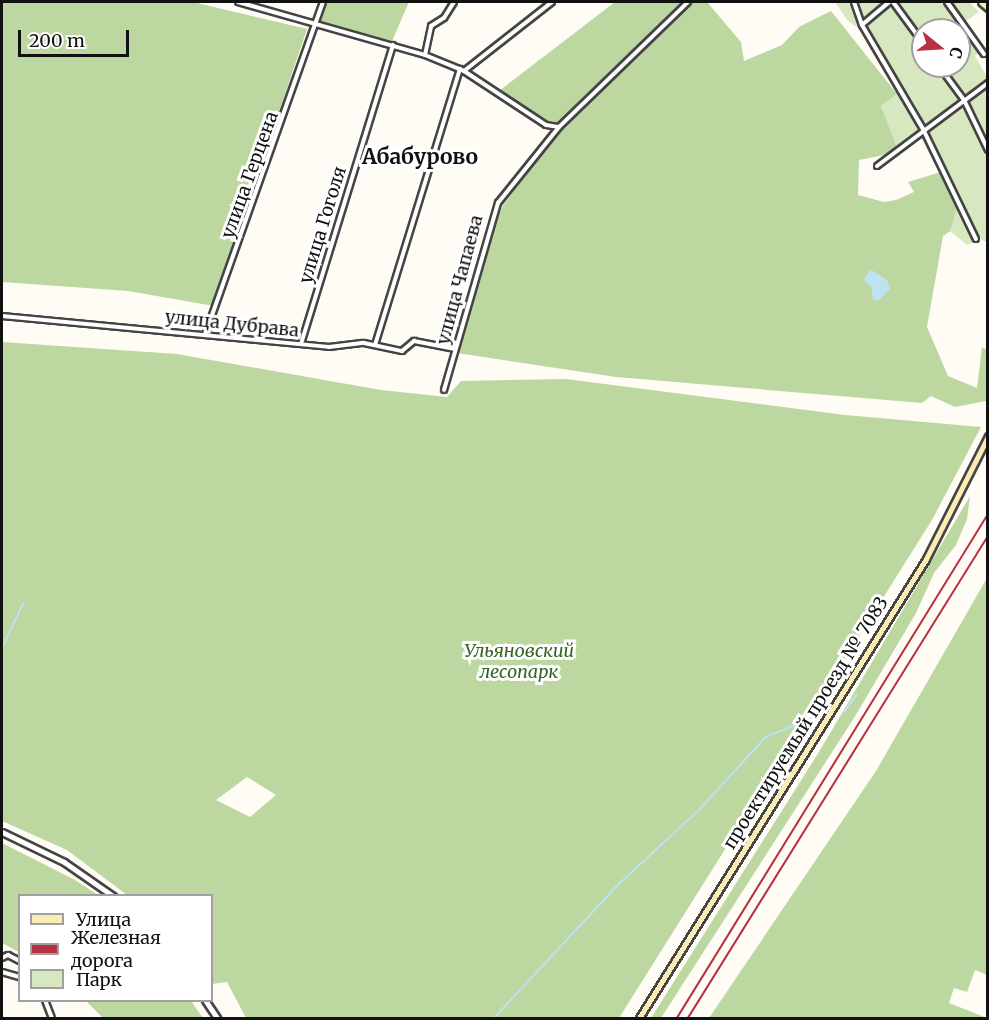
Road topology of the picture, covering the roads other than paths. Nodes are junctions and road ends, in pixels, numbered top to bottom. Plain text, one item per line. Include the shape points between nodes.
1 (238, 2) edge
2 (323, 2) edge
3 (454, 2) edge
4 (552, 2) edge
5 (688, 2) edge
6 (854, 2) edge
7 (891, 2) edge
8 (947, 2) edge
9 (981, 2) edge
10 (987, 8) edge
11 (317, 24) junction
12 (862, 25) junction
13 (911, 28) edge
14 (393, 45) junction
15 (984, 54) dead end
16 (425, 55) junction
17 (462, 70) junction
18 (948, 78) edge
19 (987, 83) edge
20 (964, 100) junction
21 (559, 127) junction
22 (923, 129) junction
23 (987, 150) edge
24 (877, 166) dead end
25 (976, 240) dead end
26 (2, 316) edge
27 (205, 334) junction
28 (301, 344) junction
29 (375, 345) junction
30 (455, 350) junction
31 (444, 390) dead end
32 (987, 436) edge
33 (2, 832) edge
34 (110, 894) edge
35 (2, 958) edge
36 (18, 960) edge
37 (2, 972) edge
38 (18, 976) edge
39 (46, 1002) edge
40 (206, 1002) edge
41 (52, 1018) edge
42 (217, 1018) edge
43 (639, 1018) edge

1 - 11 street
2 - 11 street, улица Герцена
3 - 16 street via 444,18 431,26
4 - 17 street
5 - 21 street, улица Чапаева
6 - 12 street
7 - 12 street
7 - 13 street
8 - 15 street
9 - 10 main road
11 - 14 street
11 - 27 street, улица Герцена
12 - 22 street
14 - 16 street
14 - 28 street, улица Гоголя
16 - 17 street
17 - 21 street via 546,125
17 - 29 street
18 - 20 street
19 - 20 street
20 - 22 street
20 - 23 street
21 - 30 street, улица Чапаева via 492,212
22 - 24 street
22 - 25 street
26 - 27 street, улица Дубрава
27 - 28 street, улица Дубрава
28 - 29 street, улица Дубрава
29 - 30 street, улица Дубрава via 402,351 414,341
30 - 31 street, улица Чапаева
32 - 43 main road, проектируемый проезд № 7083 via 927,559
33 - 34 street via 64,862
35 - 36 street via 8,955
37 - 38 street
39 - 41 street
40 - 42 street

